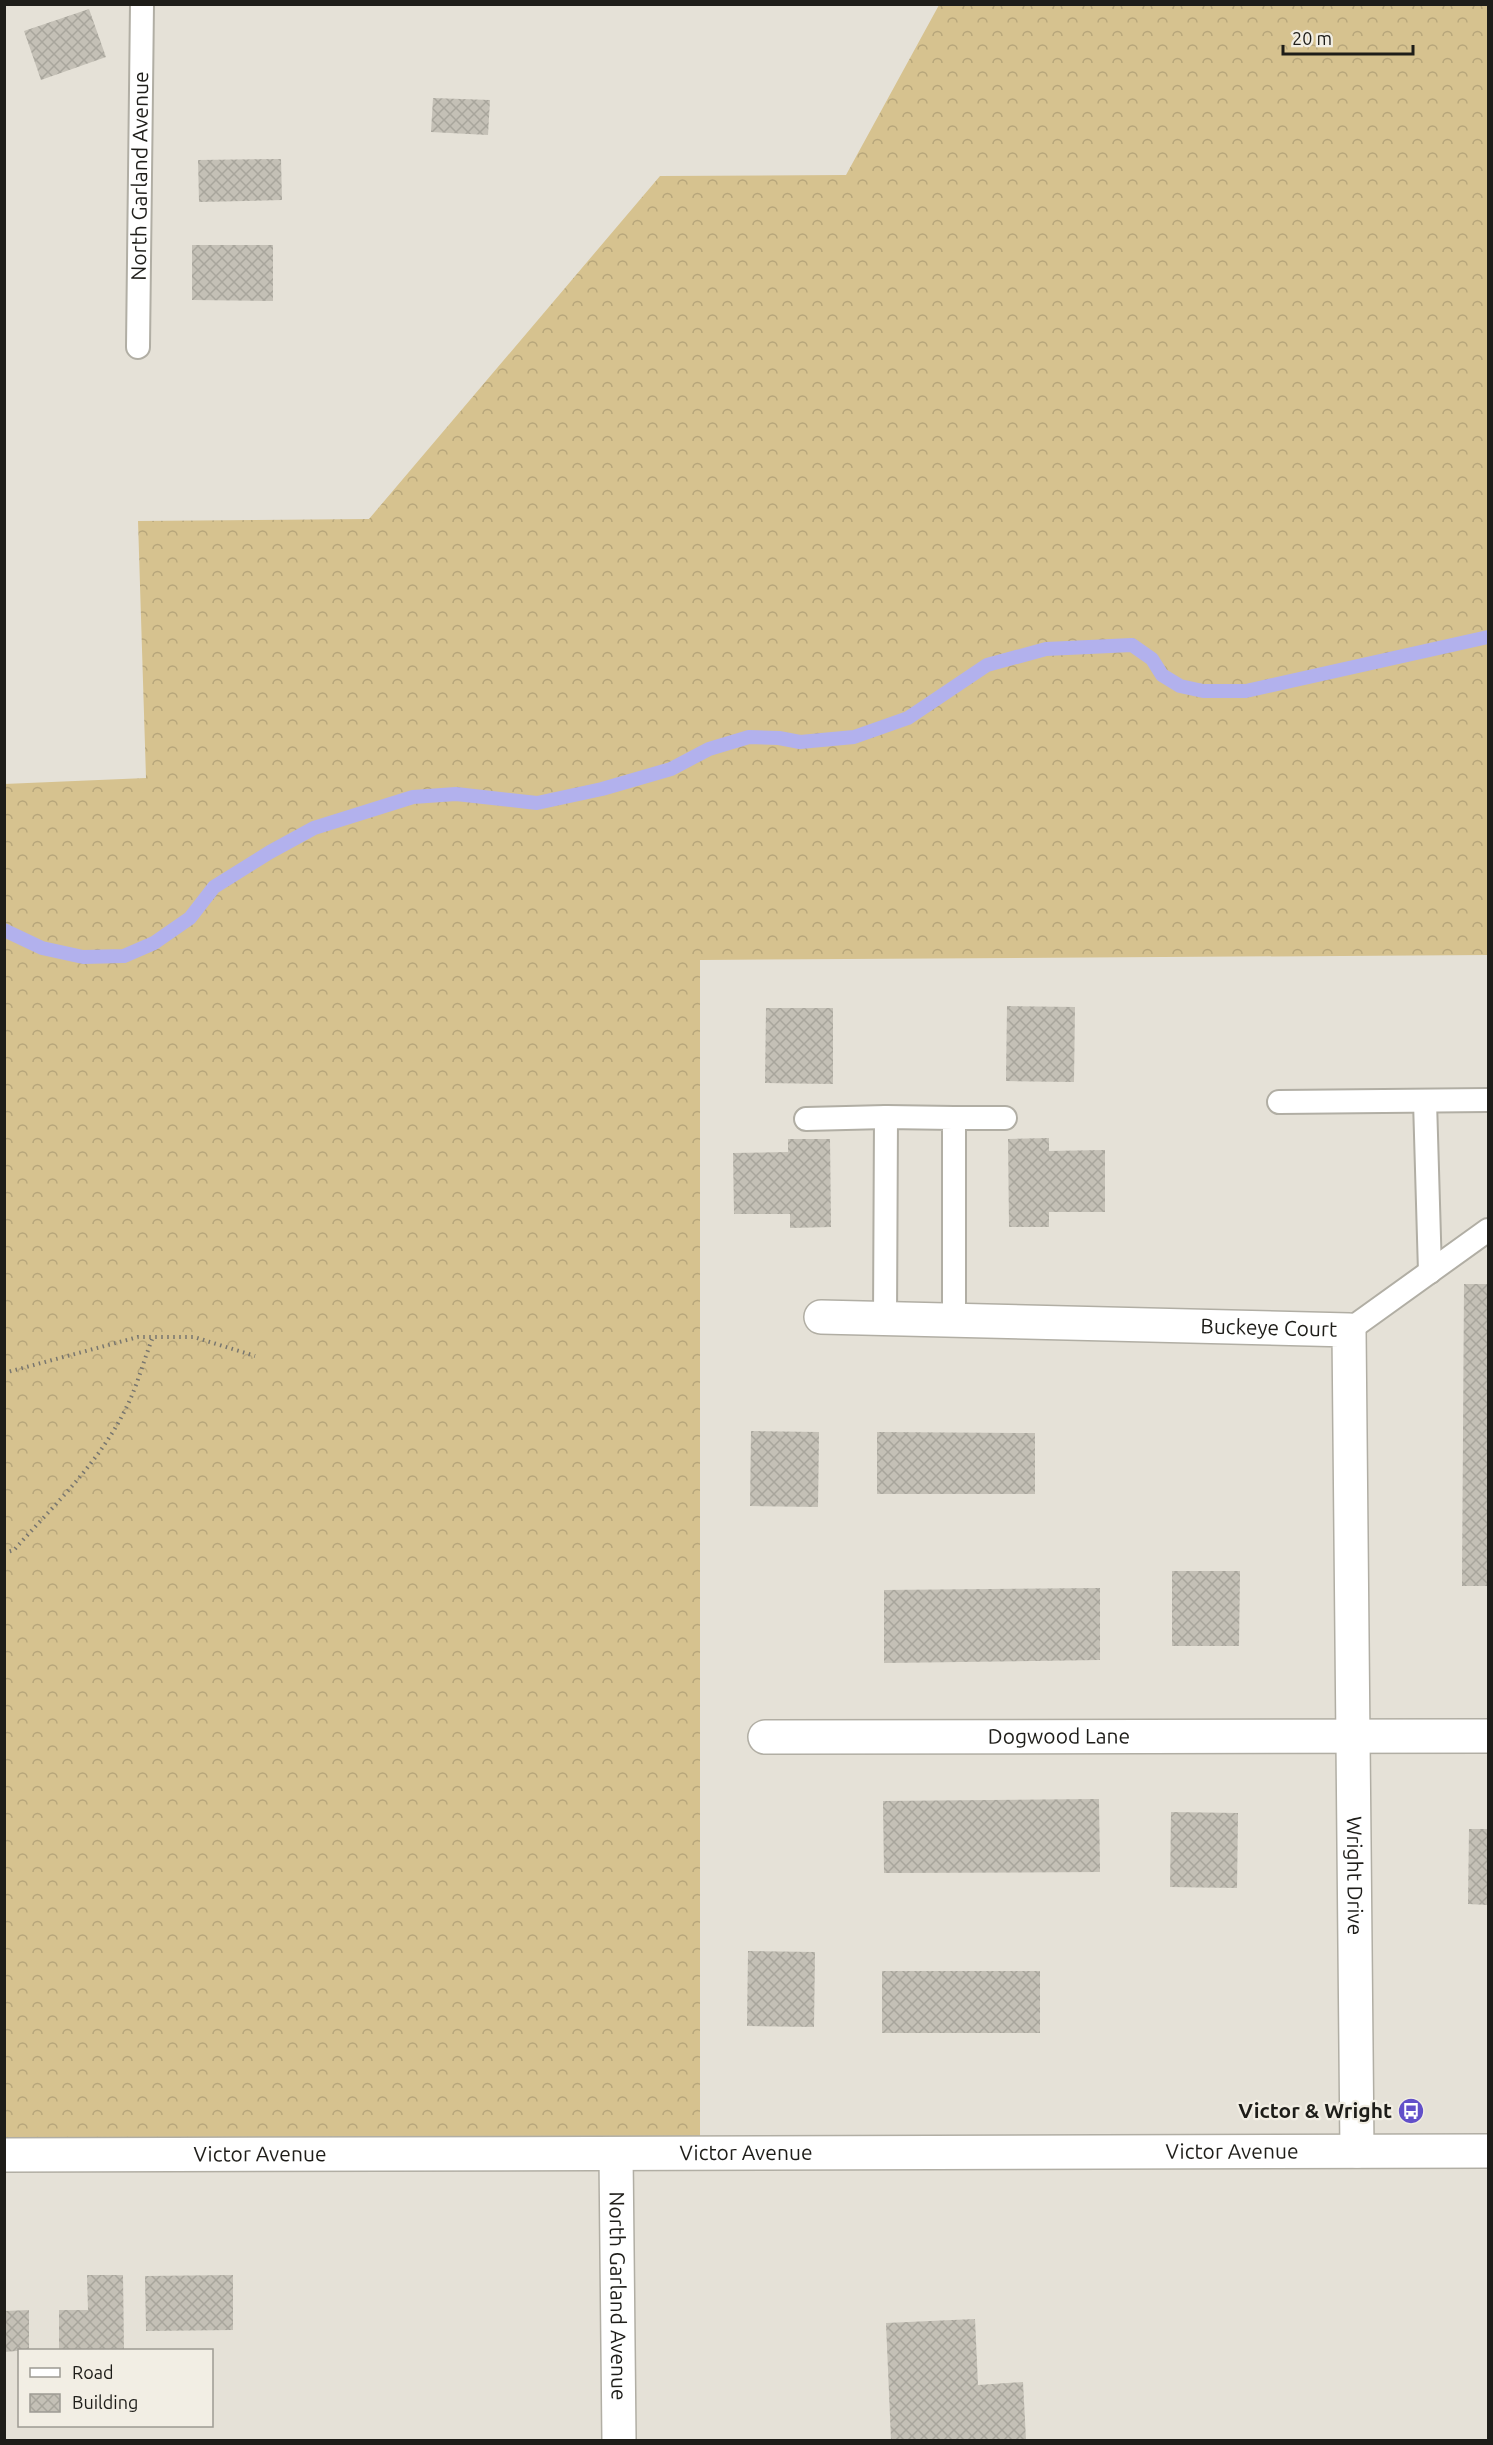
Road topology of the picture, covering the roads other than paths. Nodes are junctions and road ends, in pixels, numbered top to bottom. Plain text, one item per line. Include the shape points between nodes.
1 (142, 4) edge
2 (138, 347) dead end
3 (1488, 1100) edge
4 (1425, 1101) junction
5 (1279, 1102) dead end
6 (886, 1117) junction
7 (954, 1118) junction
8 (1005, 1118) dead end
9 (806, 1119) dead end
10 (1488, 1230) edge
11 (1430, 1272) junction
12 (821, 1317) dead end
13 (885, 1319) junction
14 (954, 1320) junction
15 (1348, 1330) junction
16 (1353, 1736) junction
17 (1488, 1736) edge
18 (765, 1737) dead end
19 (1357, 2151) junction
20 (1488, 2151) edge
21 (616, 2154) junction
22 (4, 2155) edge
23 (619, 2440) edge

1 - 2 lane, North Garland Avenue
3 - 4 lane
4 - 5 lane
4 - 11 lane
6 - 7 lane
6 - 9 lane
6 - 13 lane
7 - 8 lane
7 - 14 lane
10 - 11 lane
11 - 15 lane
12 - 13 street, Buckeye Court
13 - 14 street, Buckeye Court
14 - 15 street, Buckeye Court
15 - 16 street, Buckeye Court
16 - 17 street
16 - 18 street, Dogwood Lane
16 - 19 street, Wright Drive
19 - 20 street, Victor Avenue
19 - 21 street, Victor Avenue
21 - 22 street, Victor Avenue
21 - 23 street, North Garland Avenue

